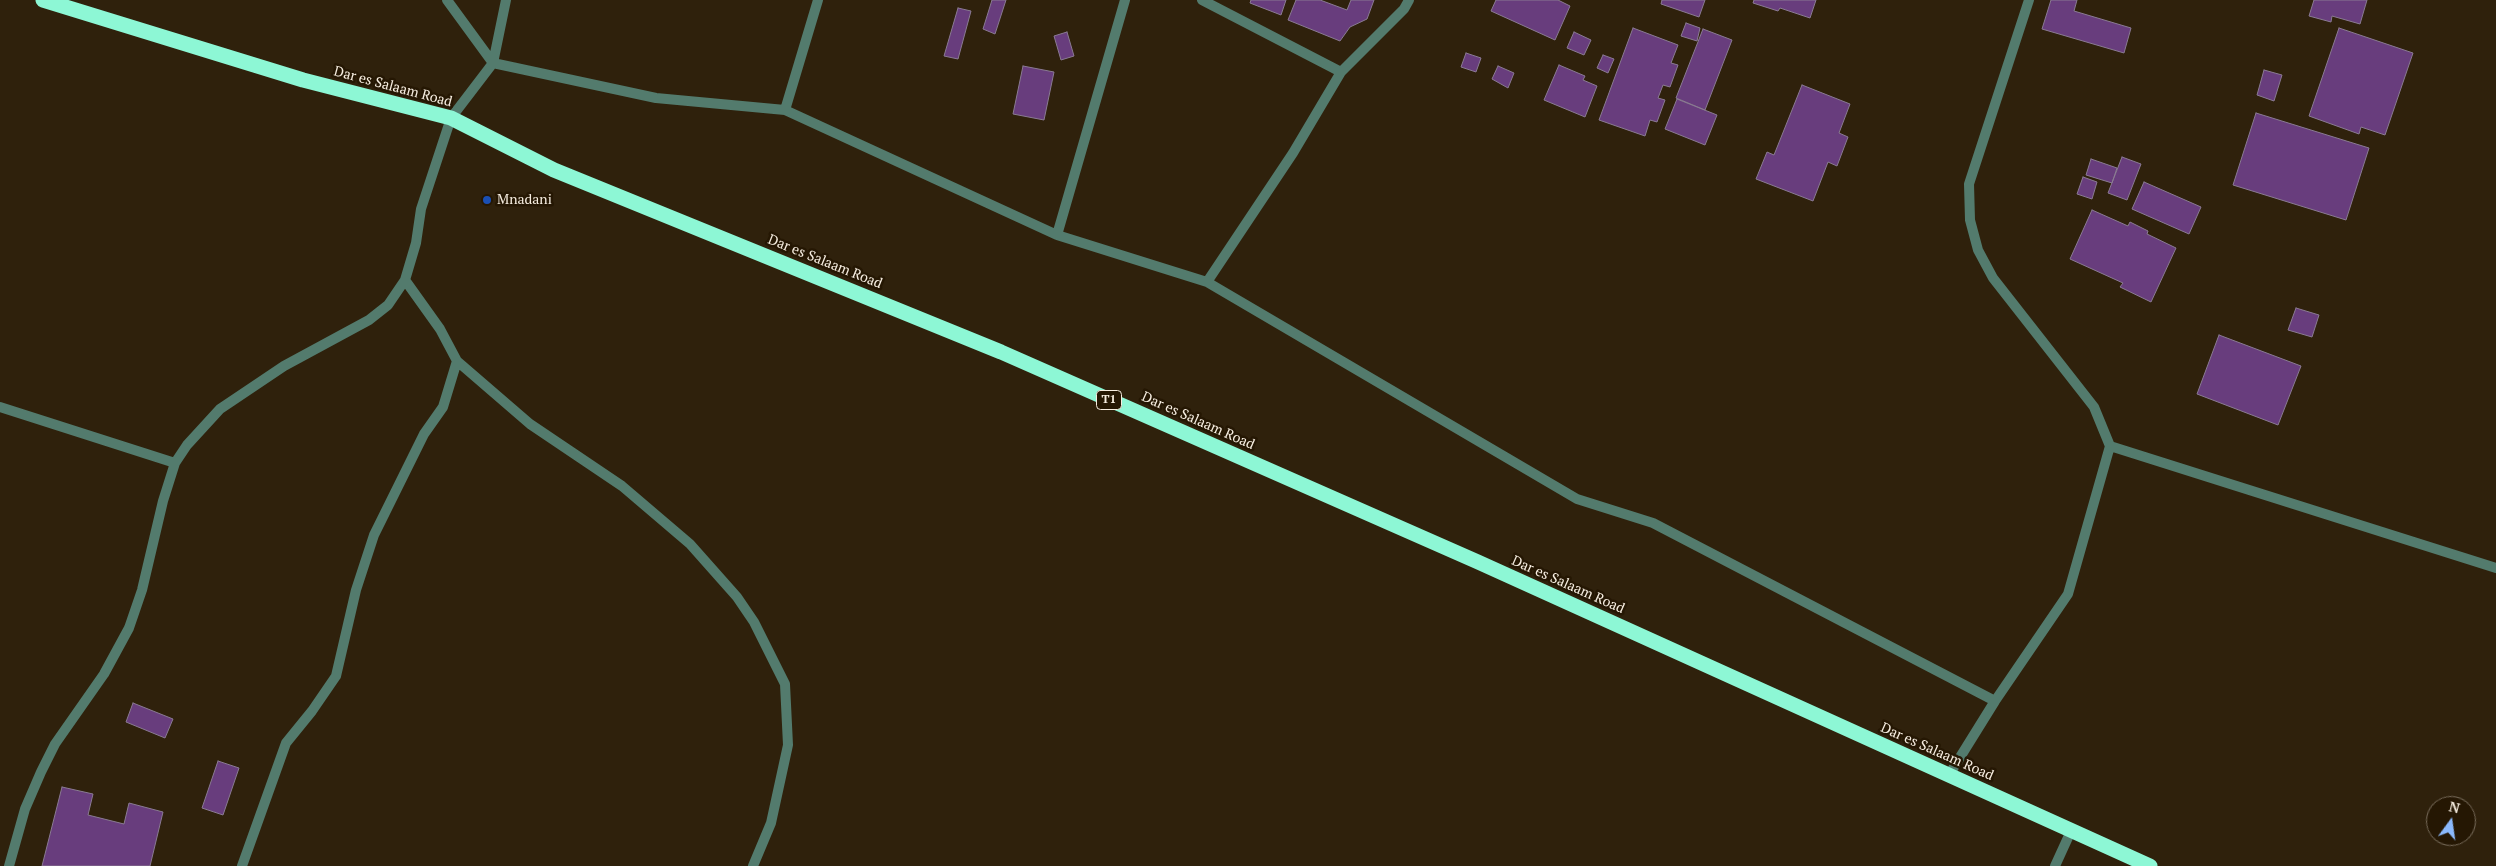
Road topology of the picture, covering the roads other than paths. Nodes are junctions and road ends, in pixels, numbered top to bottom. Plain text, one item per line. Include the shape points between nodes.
1 (43, 0) edge
2 (447, 0) edge
3 (506, 0) edge
4 (818, 0) edge
5 (1125, 0) edge
6 (1202, 0) edge
7 (1409, 0) edge
8 (2029, 0) edge
9 (492, 63) junction
10 (1341, 72) junction
11 (785, 110) junction
12 (450, 118) junction
13 (1057, 234) junction
14 (405, 280) junction
15 (1207, 282) junction
16 (457, 361) junction
17 (0, 408) edge
18 (2110, 446) junction
19 (175, 463) junction
20 (2496, 568) edge
21 (1995, 701) junction
22 (1949, 775) junction
23 (2071, 831) junction
24 (9, 866) edge
25 (242, 866) edge
26 (753, 866) edge
27 (2055, 866) edge
28 (2150, 866) edge

1 - 12 highway, Dar es Salaam Road / T1 via 303,80
2 - 9 street
3 - 9 street
4 - 11 street
5 - 13 street
6 - 10 street
7 - 10 street via 1404,9
8 - 18 street via 1969,184 1970,220 1978,250 1993,278 2094,407
9 - 11 street via 656,98
9 - 12 street
10 - 15 street via 1293,153
11 - 13 street
12 - 14 street via 421,209 416,243
12 - 22 highway, Dar es Salaam Road / T1 via 554,170 1019,360 1478,562
13 - 15 street
14 - 16 street via 440,329
14 - 19 street via 388,305 369,320 284,366 220,409
15 - 21 street via 1577,499 1653,523
16 - 25 street via 443,407 424,434 374,534 356,590 336,676 286,743
16 - 26 street via 530,424 622,486 690,544 737,597 754,622 785,684 788,745 771,823
17 - 19 street
18 - 20 street
18 - 21 street via 2068,594
19 - 24 street via 129,628 104,674 56,744 41,772 25,809
21 - 22 street
22 - 23 highway, Dar es Salaam Road / T1
23 - 27 street
23 - 28 highway, Dar es Salaam Road / T1

